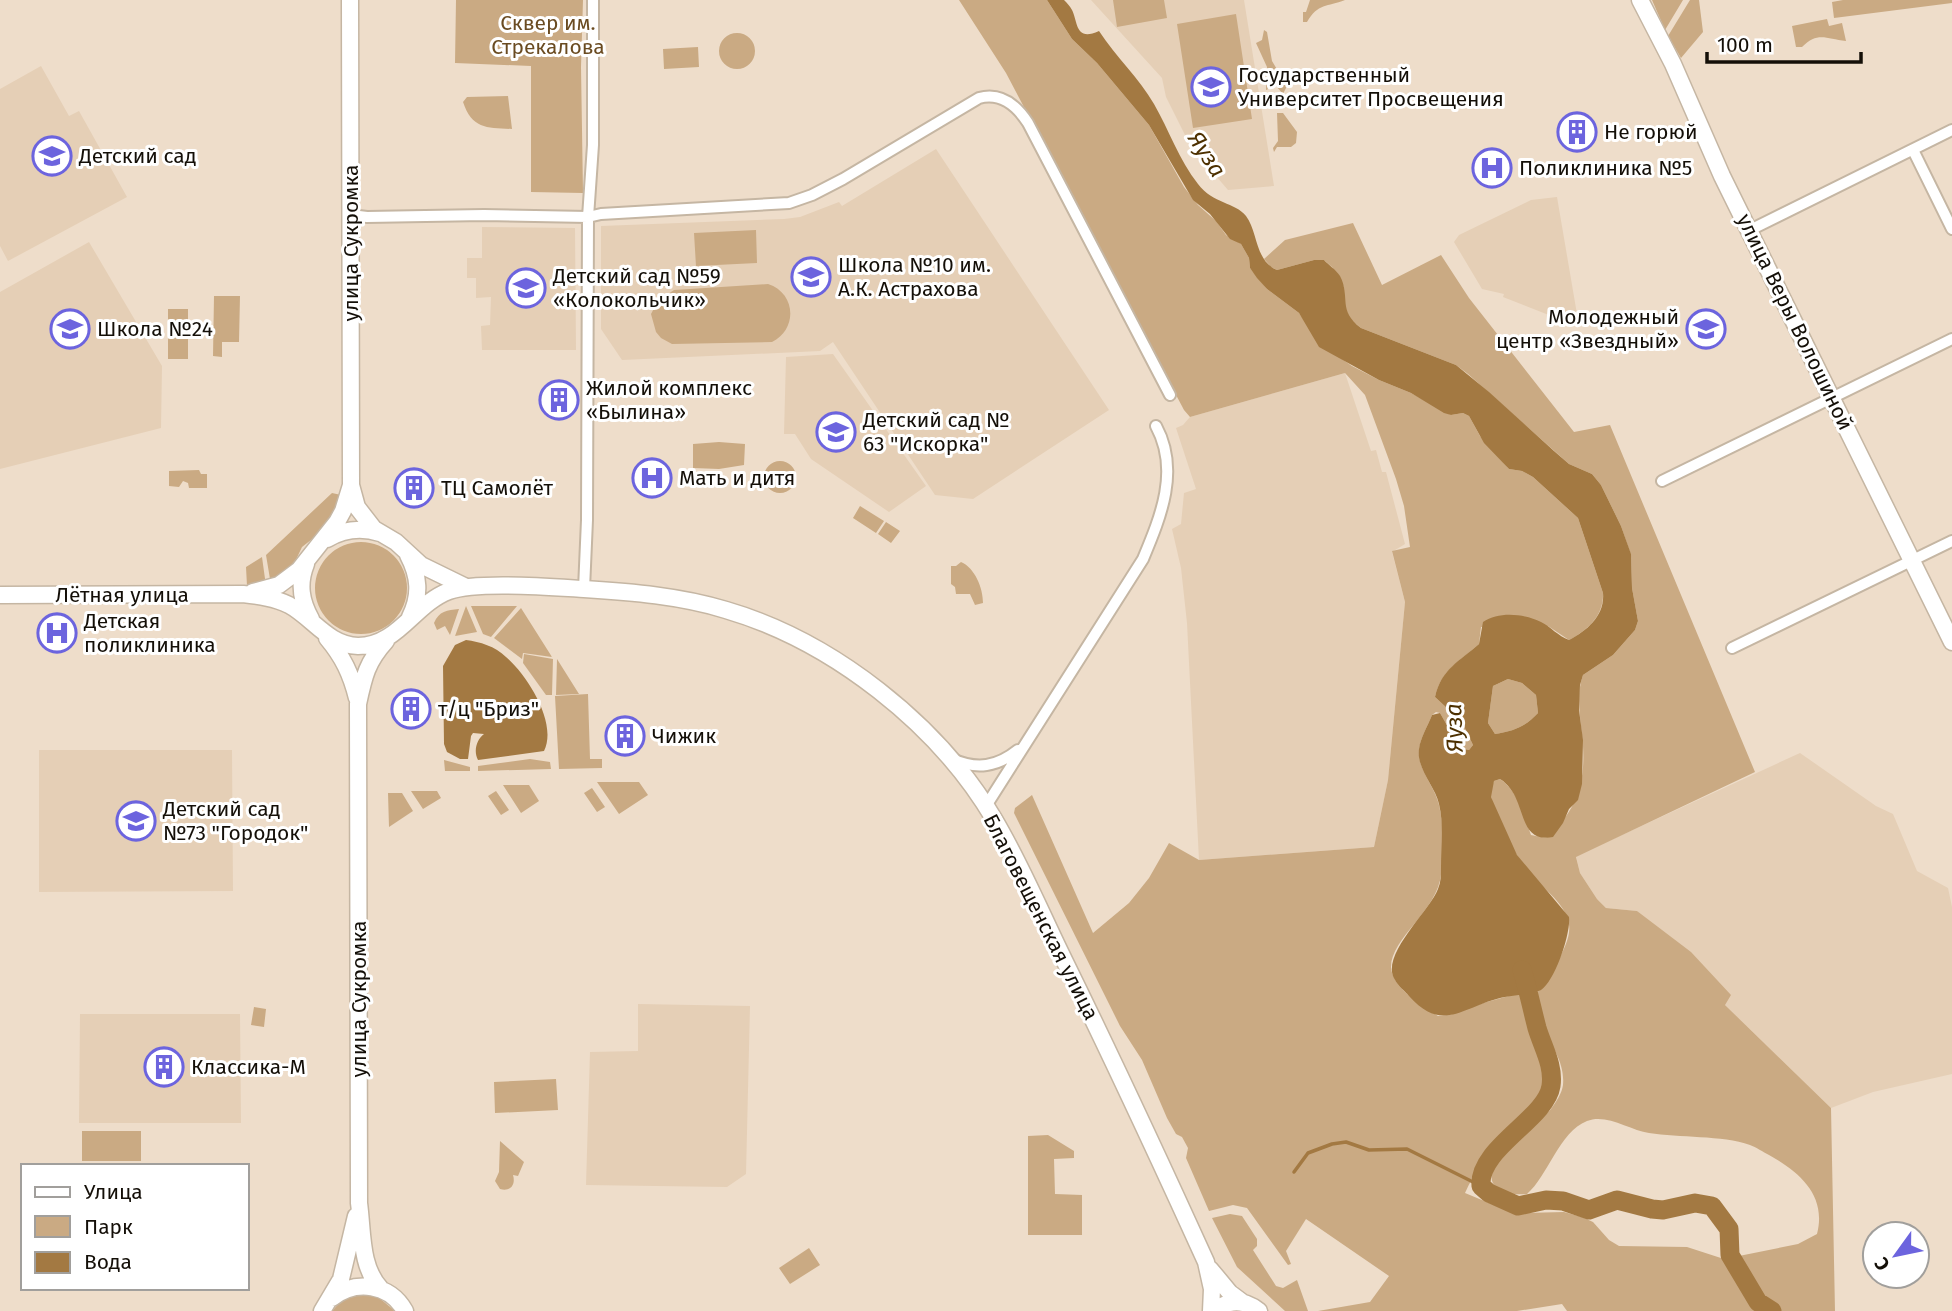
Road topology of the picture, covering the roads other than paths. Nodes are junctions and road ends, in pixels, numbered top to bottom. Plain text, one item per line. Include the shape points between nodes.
1 (350, 0) edge
2 (593, 0) edge
3 (1640, 0) edge
4 (1952, 130) edge
5 (1913, 150) junction
6 (351, 215) junction
7 (588, 217) junction
8 (1952, 229) edge
9 (1750, 230) junction
10 (1952, 339) edge
11 (1170, 395) dead end
12 (1832, 396) junction
13 (1156, 426) dead end
14 (1662, 481) dead end
15 (351, 485) junction
16 (385, 535) junction
17 (1952, 541) edge
18 (313, 553) junction
19 (407, 554) junction
20 (1910, 561) junction
21 (464, 586) junction
22 (584, 589) junction
23 (243, 594) junction
24 (0, 595) edge
25 (409, 619) junction
26 (318, 628) junction
27 (387, 639) junction
28 (1952, 642) edge
29 (1731, 648) dead end
30 (358, 704) junction
31 (1028, 741) junction
32 (947, 756) junction
33 (986, 806) junction
34 (359, 1203) junction
35 (1206, 1262) junction
36 (381, 1289) junction
37 (1242, 1302) junction
38 (400, 1305) edge
39 (324, 1307) edge
40 (414, 1311) edge
41 (1213, 1311) edge
42 (1259, 1311) edge

1 - 6 street, улица Сукромка
2 - 7 street
3 - 9 street, улица Веры Волошиной
4 - 5 street
5 - 8 street
5 - 9 street
6 - 7 street
6 - 15 street, улица Сукромка
7 - 11 street via 798,201 979,97 1000,98 1014,105 1028,123
7 - 22 street
9 - 12 street, улица Веры Волошиной
10 - 12 street
12 - 14 street
12 - 20 street, улица Веры Волошиной
13 - 31 street via 1168,467 1153,535 1131,580
15 - 16 street via 364,518
15 - 18 street via 337,523
16 - 18 street via 346,530
16 - 19 street
17 - 20 street
18 - 23 street via 279,586
18 - 26 street via 301,594
19 - 21 street
19 - 25 street via 418,583
20 - 28 street, улица Веры Волошиной
20 - 29 street
21 - 22 street, Благовещенская улица
21 - 25 street via 431,599
22 - 32 street, Благовещенская улица via 710,606 797,638 888,698
23 - 24 street, Лётная улица
23 - 26 street via 280,601
25 - 27 street
26 - 27 street via 340,642 358,646
26 - 30 street, улица Сукромка via 349,670
27 - 30 street, улица Сукромка via 366,669
30 - 34 street, улица Сукромка
31 - 32 street via 1007,758 985,766
31 - 33 street
32 - 33 street, Благовещенская улица
33 - 35 street, Благовещенская улица via 1118,1070
34 - 36 street, улица Сукромка via 367,1267
34 - 39 street via 341,1279
35 - 37 street
35 - 41 street
36 - 38 street
36 - 39 street via 354,1286
37 - 41 street via 1223,1304
37 - 42 street
38 - 40 street

